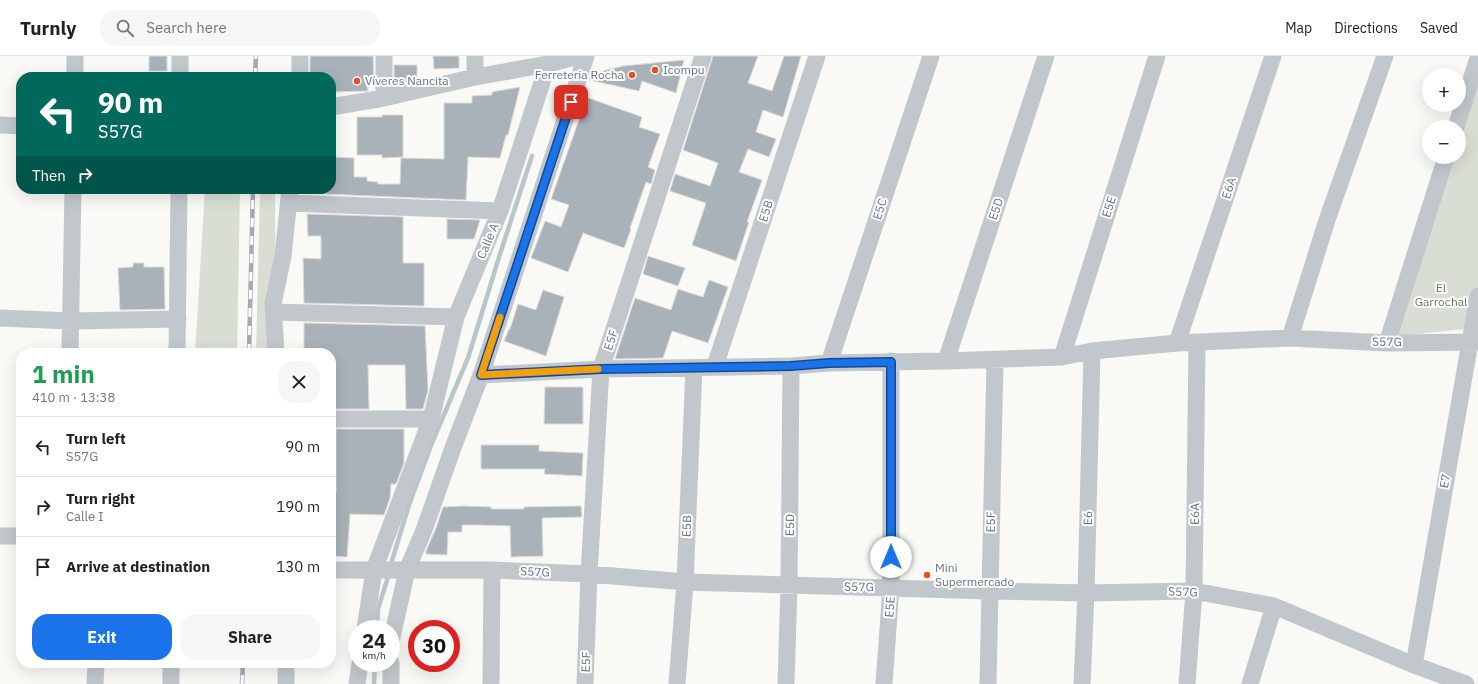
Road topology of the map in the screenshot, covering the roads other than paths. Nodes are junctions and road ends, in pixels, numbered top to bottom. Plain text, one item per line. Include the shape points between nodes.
1 (75, 56) edge
2 (180, 56) edge
3 (300, 56) edge
4 (384, 56) edge
5 (476, 56) edge
6 (579, 56) edge
7 (586, 56) edge
8 (703, 56) edge
9 (817, 56) edge
10 (931, 56) edge
11 (1046, 56) edge
12 (1157, 56) edge
13 (1273, 56) edge
14 (1385, 56) edge
15 (1478, 58) edge
16 (548, 64) junction
17 (75, 72) edge
18 (180, 72) edge
19 (300, 72) edge
20 (475, 76) junction
21 (384, 98) junction
22 (336, 106) edge
23 (1458, 120) edge
24 (0, 125) edge
25 (16, 126) edge
26 (1444, 164) edge
27 (73, 194) edge
28 (179, 194) edge
29 (290, 196) edge
30 (500, 211) junction
31 (1478, 296) edge
32 (274, 312) junction
33 (456, 317) junction
34 (0, 318) edge
35 (178, 319) junction
36 (71, 320) junction
37 (1290, 338) junction
38 (1474, 342) edge
39 (1177, 343) junction
40 (1197, 343) junction
41 (1387, 343) junction
42 (70, 348) edge
43 (177, 348) edge
44 (276, 348) edge
45 (1092, 351) junction
46 (1062, 357) junction
47 (995, 360) junction
48 (891, 362) junction
49 (946, 362) junction
50 (829, 363) junction
51 (715, 366) junction
52 (791, 366) junction
53 (694, 368) junction
54 (601, 369) junction
55 (481, 375) junction
56 (336, 419) edge
57 (431, 419) junction
58 (0, 536) edge
59 (16, 536) edge
60 (336, 570) edge
61 (374, 570) junction
62 (407, 570) junction
63 (492, 570) junction
64 (589, 574) junction
65 (685, 582) junction
66 (789, 585) junction
67 (891, 587) junction
68 (990, 591) junction
69 (1194, 591) junction
70 (1086, 593) junction
71 (1274, 606) junction
72 (366, 620) edge
73 (396, 620) edge
74 (1414, 665) junction
75 (96, 668) edge
76 (171, 668) edge
77 (286, 668) edge
78 (359, 672) edge
79 (391, 672) edge
80 (95, 684) edge
81 (171, 684) edge
82 (286, 684) edge
83 (358, 684) edge
84 (391, 684) edge
85 (491, 684) edge
86 (585, 684) edge
87 (677, 684) edge
88 (786, 684) edge
89 (884, 684) edge
90 (988, 684) edge
91 (1082, 684) edge
92 (1187, 684) edge
93 (1250, 684) edge
94 (1466, 684) edge

1 - 17 street
2 - 18 street
3 - 19 street
4 - 21 street
5 - 20 street
6 - 16 street
7 - 55 street
8 - 54 street, E5F
9 - 51 street, E5B
10 - 50 street, E5C
11 - 49 street, E5D
12 - 46 street, E5E
13 - 39 street, E6A
14 - 37 street via 1327,220
15 - 23 street
16 - 20 street
16 - 30 street, Calle A
20 - 21 street
21 - 22 street
24 - 25 street
26 - 41 street
27 - 36 street
28 - 35 street
29 - 30 street
29 - 32 street via 283,256 273,304
30 - 33 street, Calle A
31 - 38 street, E7
32 - 33 street
32 - 44 street
33 - 57 street, Calle A
34 - 36 street
35 - 36 street
35 - 43 street
36 - 42 street
37 - 40 street, S57G
37 - 41 street, S57G
38 - 41 street, S57G
38 - 74 street, E7
39 - 40 street, S57G
39 - 45 street, S57G
40 - 69 street, E6A
45 - 46 street, S57G
45 - 70 street, E6
46 - 47 street, S57G
47 - 49 street, S57G
47 - 68 street, E5F
48 - 49 street, S57G
48 - 50 street, S57G
48 - 67 street, E5E
50 - 52 street, S57G
51 - 52 street, S57G
51 - 53 street, S57G
52 - 66 street, E5D
53 - 54 street, S57G
53 - 65 street, E5B
54 - 55 street, S57G
54 - 64 street, E5F
55 - 62 street
56 - 57 street
57 - 61 street, Calle A
58 - 59 street
60 - 61 street, S57G
61 - 62 street, S57G
61 - 72 street, Calle A
62 - 63 street, S57G
62 - 73 street
63 - 64 street, S57G
63 - 85 street
64 - 65 street, S57G
64 - 86 street, E5F
65 - 66 street, S57G
65 - 87 street, E5B
66 - 67 street, S57G
66 - 88 street, E5D
67 - 68 street, S57G
67 - 89 street, E5E
68 - 70 street, S57G
68 - 90 street, E5F
69 - 70 street, S57G
69 - 71 street, S57G
69 - 92 street, E6A
70 - 91 street, E6
71 - 74 street, S57G
71 - 93 street
74 - 94 street, S57G
75 - 80 street
76 - 81 street
77 - 82 street
78 - 83 street
79 - 84 street

